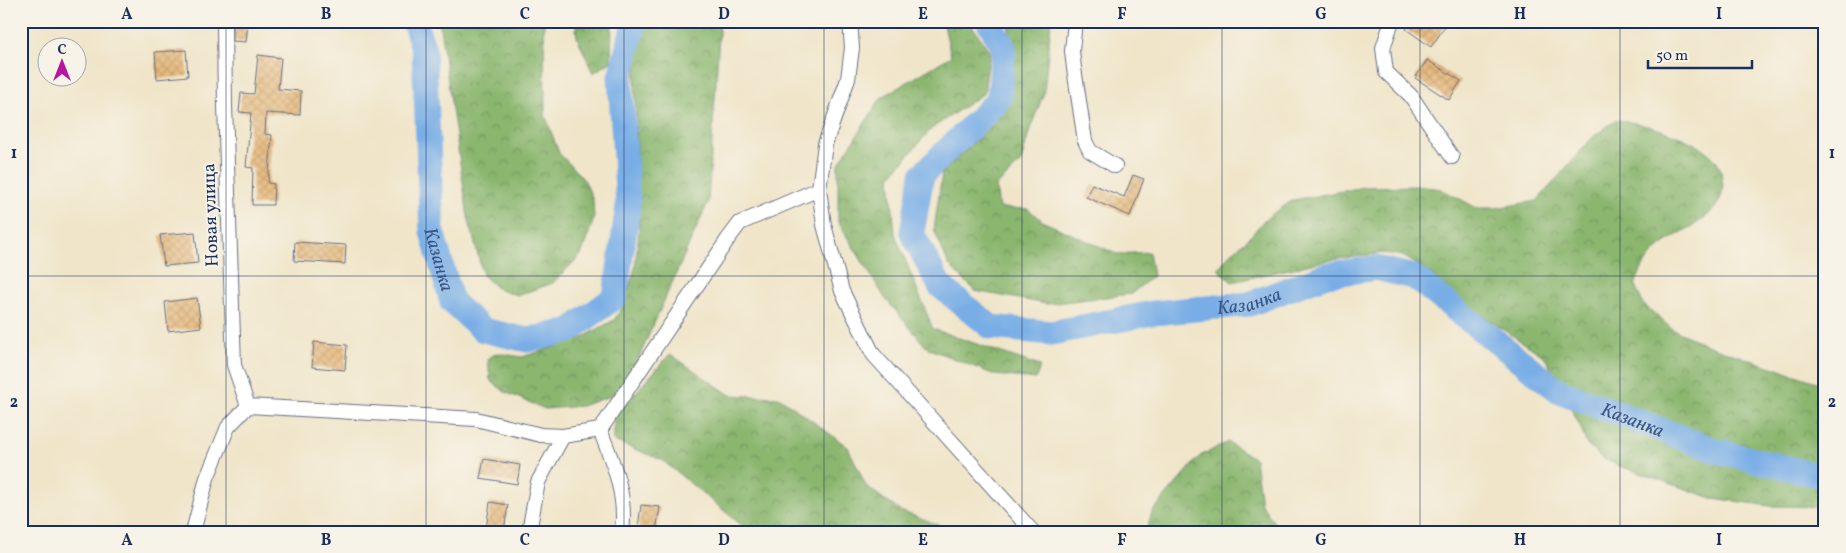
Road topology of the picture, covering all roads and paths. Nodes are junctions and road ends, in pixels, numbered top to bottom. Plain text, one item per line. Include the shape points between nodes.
1 (224, 21) edge
2 (850, 21) edge
3 (1075, 21) edge
4 (1392, 21) edge
5 (1452, 157) dead end
6 (1115, 166) dead end
7 (819, 189) junction
8 (248, 406) junction
9 (600, 430) junction
10 (563, 436) junction
11 (193, 532) edge
12 (529, 532) edge
13 (622, 532) edge
14 (1033, 532) edge

1 - 8 street, Новая улица via 234,365
2 - 7 street via 852,48 848,79 825,144
3 - 6 street via 1072,51 1085,141 1090,151
4 - 5 street via 1383,48 1386,72 1411,96
7 - 9 street via 740,223
7 - 14 street via 824,225 842,291 873,354
8 - 10 street via 476,419 541,435
8 - 11 street via 228,427 207,478
9 - 10 street
9 - 13 street via 617,473 624,518
10 - 12 street via 538,482

